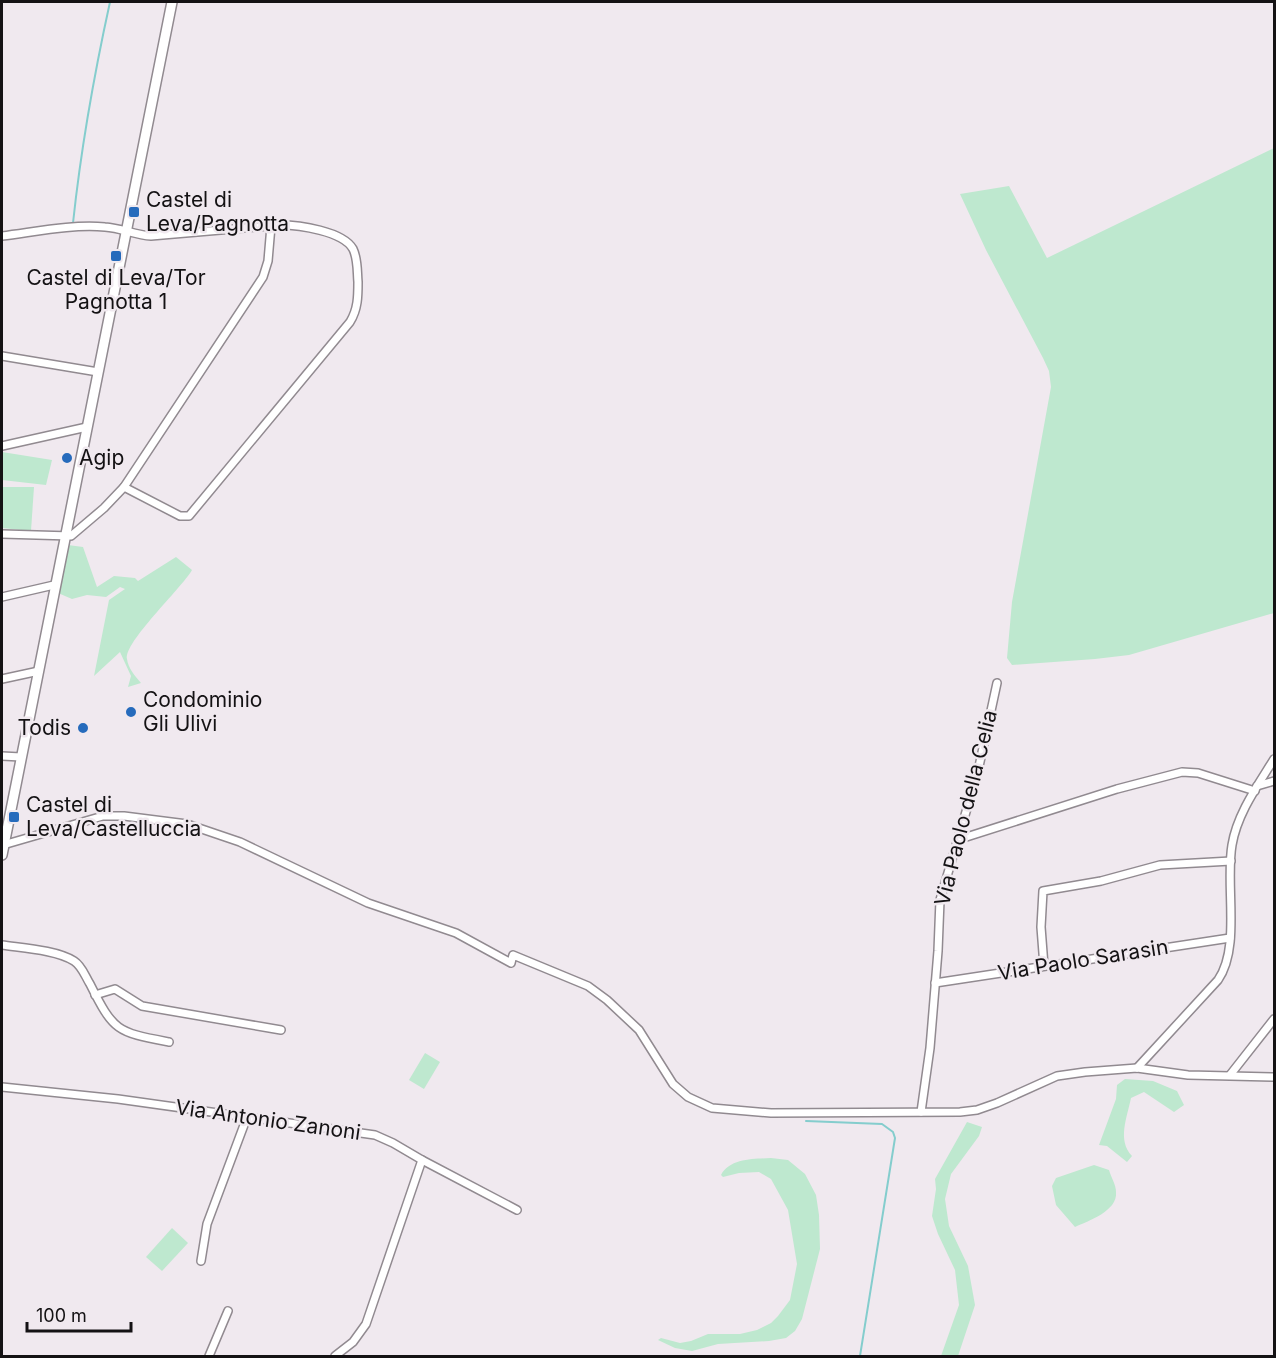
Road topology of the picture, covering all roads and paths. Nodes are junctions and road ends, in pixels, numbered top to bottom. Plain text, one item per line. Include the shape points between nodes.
1 (172, 2) edge
2 (272, 226) junction
3 (125, 232) junction
4 (2, 236) edge
5 (2, 356) edge
6 (98, 372) junction
7 (87, 427) junction
8 (2, 446) edge
9 (124, 487) junction
10 (2, 534) edge
11 (65, 537) junction
12 (54, 585) junction
13 (2, 597) edge
14 (39, 671) junction
15 (2, 679) edge
16 (997, 683) dead end
17 (2, 756) edge
18 (21, 757) junction
19 (1275, 759) edge
20 (1275, 781) edge
21 (1256, 789) junction
22 (957, 840) junction
23 (3, 844) junction
24 (2, 855) edge
25 (1231, 861) junction
26 (1230, 938) junction
27 (2, 945) edge
28 (1044, 966) junction
29 (935, 983) junction
30 (95, 995) junction
31 (1275, 1019) edge
32 (281, 1030) dead end
33 (170, 1042) dead end
34 (1137, 1068) junction
35 (1230, 1075) junction
36 (1275, 1077) edge
37 (2, 1087) edge
38 (921, 1112) junction
39 (247, 1117) junction
40 (422, 1160) junction
41 (517, 1210) dead end
42 (201, 1261) dead end
43 (228, 1311) dead end
44 (209, 1356) edge
45 (335, 1356) edge

1 - 3 street
2 - 3 street via 156,236
2 - 9 street via 263,277
2 - 9 street via 320,231 351,246 357,261 354,315 190,515 180,516
3 - 4 street via 95,227
3 - 6 street
5 - 6 street
6 - 7 street
7 - 8 street
7 - 11 street
9 - 11 street via 77,533
10 - 11 street
11 - 12 street
12 - 13 street
12 - 14 street
14 - 15 street
14 - 18 street
16 - 22 street, Via Paolo della Celia via 978,771
17 - 18 street
18 - 23 street
19 - 21 street
20 - 21 street
21 - 22 street via 1182,772
21 - 25 street via 1236,831
22 - 29 street, Via Paolo della Celia via 940,900
23 - 24 street
23 - 38 street via 103,816 198,827 240,842 368,903 456,933 511,963 513,955 588,986 626,1016 674,1084 700,1103 726,1110 771,1113
25 - 26 street
25 - 28 street via 1160,865 1043,891
26 - 28 street, Via Paolo Sarasin
26 - 34 street via 1228,959 1220,977
27 - 30 street via 74,960
28 - 29 street, Via Paolo Sarasin
29 - 38 street, Via Paolo della Celia
30 - 32 street via 115,989 145,1007
30 - 33 street via 108,1018 124,1032
31 - 35 street
34 - 35 street via 1188,1075
34 - 38 street via 1057,1076 976,1110
35 - 36 street
37 - 39 street, Via Antonio Zanoni
39 - 40 street, Via Antonio Zanoni via 375,1135
39 - 42 street via 207,1224
40 - 41 street, Via Antonio Zanoni
40 - 45 street via 366,1324 353,1342
43 - 44 street

